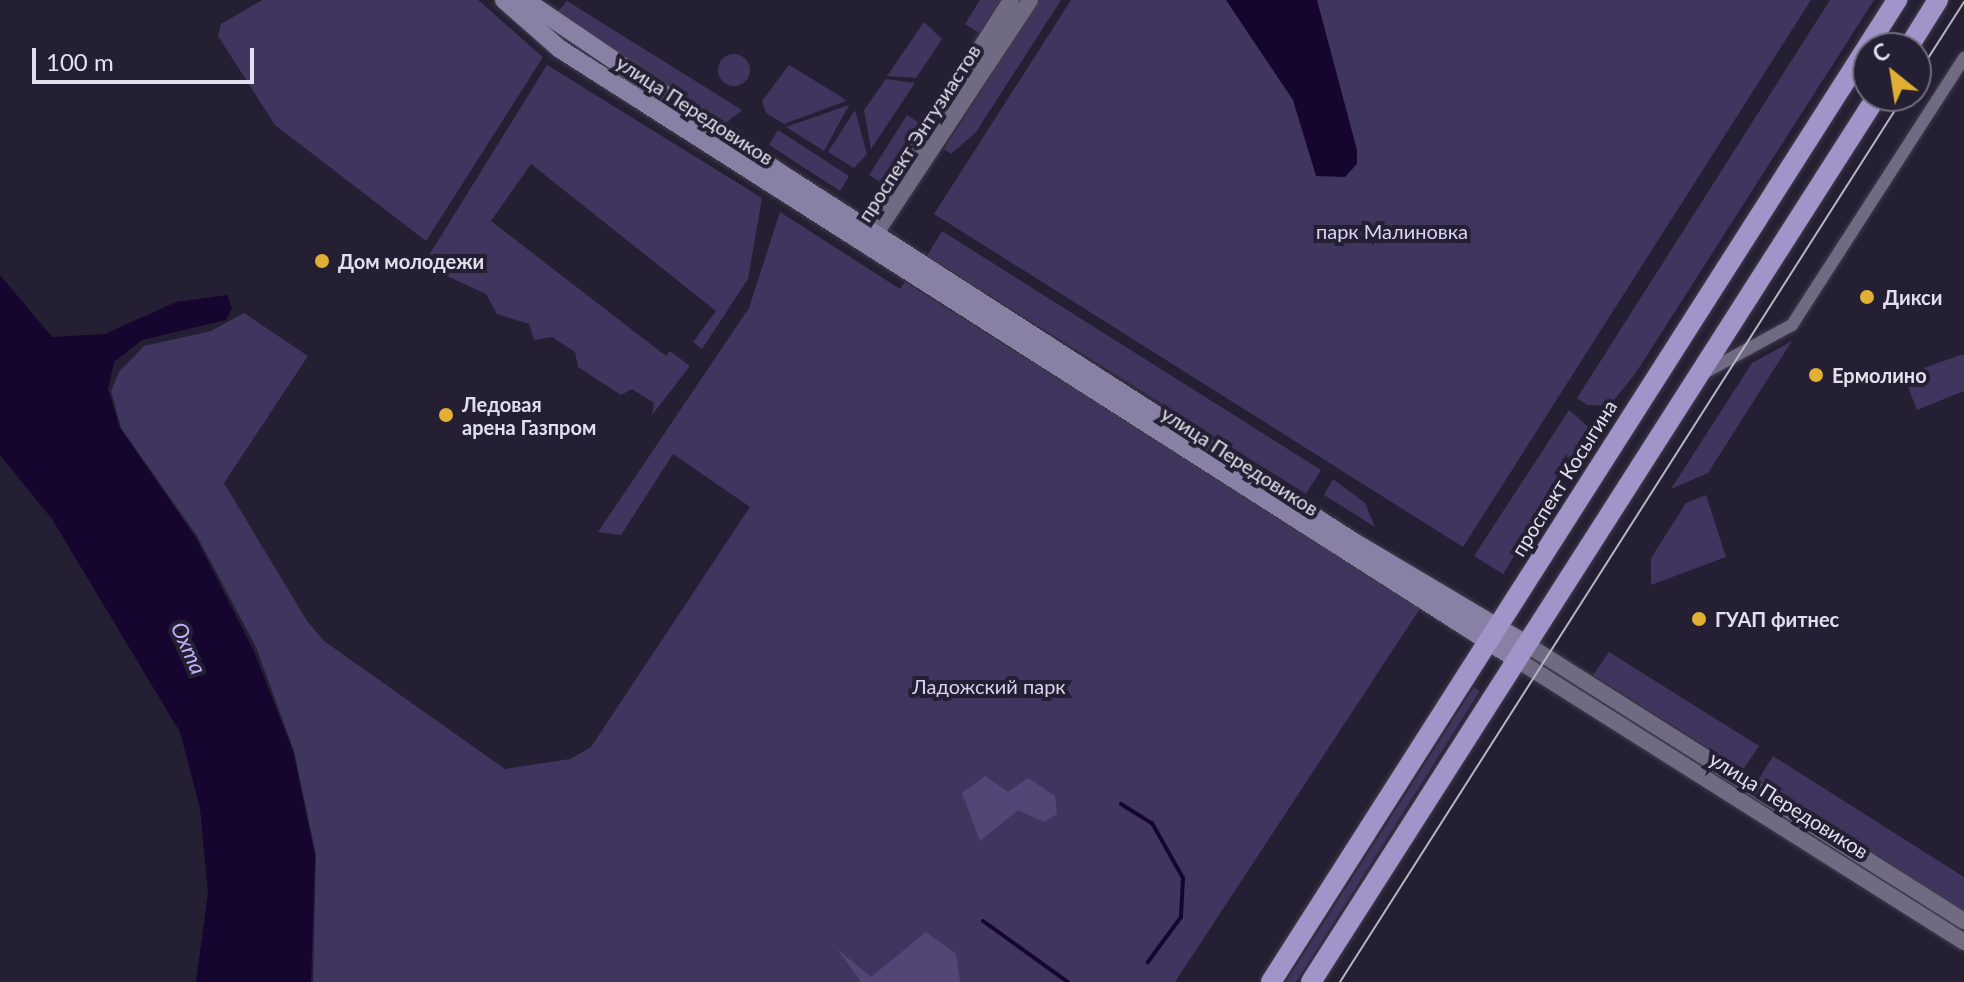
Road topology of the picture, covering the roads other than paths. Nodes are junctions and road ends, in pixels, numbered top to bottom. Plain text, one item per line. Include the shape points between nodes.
1 (504, 0) edge
2 (525, 0) edge
3 (1011, 0) edge
4 (1030, 0) edge
5 (1897, 0) edge
6 (1938, 0) edge
7 (1918, 32) edge
8 (1964, 58) edge
9 (1867, 112) edge
10 (870, 236) junction
11 (1696, 376) junction
12 (1492, 636) junction
13 (1521, 651) junction
14 (1964, 921) edge
15 (1964, 942) edge
16 (1271, 982) edge
17 (1311, 982) edge

1 - 10 main road, улица Передовиков via 555,45
2 - 10 main road, улица Передовиков via 564,33
3 - 10 street, проспект Энтузиастов
4 - 10 street, проспект Энтузиастов
5 - 12 main road, проспект Косыгина
6 - 7 main road
8 - 11 street via 1792,325
9 - 11 main road
10 - 12 main road, улица Передовиков
11 - 13 main road
12 - 13 main road, улица Передовиков
12 - 16 main road, проспект Косыгина
13 - 14 street, улица Передовиков
13 - 15 street, улица Передовиков
13 - 17 main road

